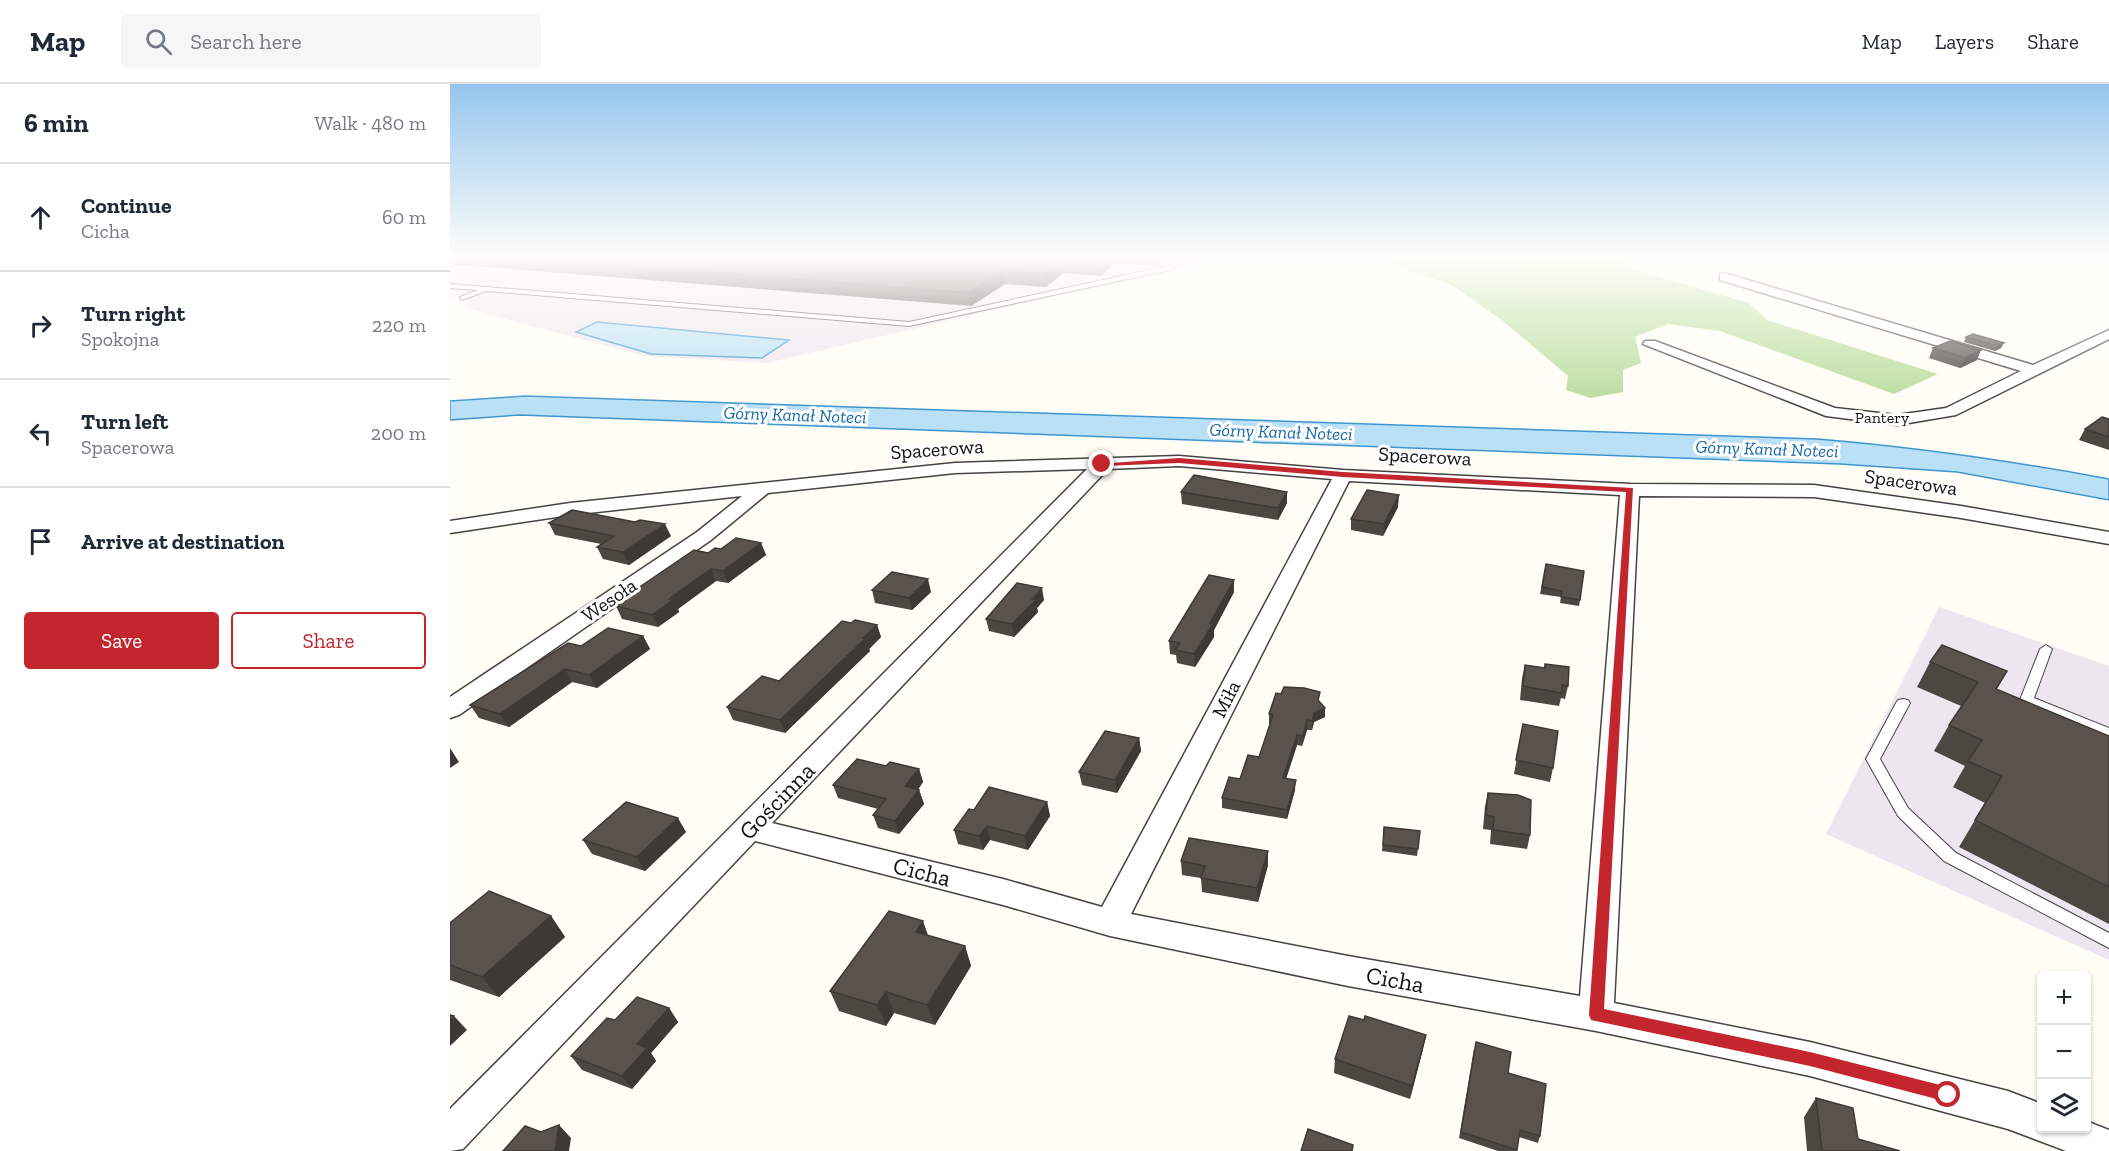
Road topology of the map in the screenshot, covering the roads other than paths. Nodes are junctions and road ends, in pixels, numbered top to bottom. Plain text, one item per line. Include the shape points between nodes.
1 (715, 308) edge
2 (985, 308) edge
3 (1826, 308) edge
4 (2109, 334) edge
5 (1650, 344) dead end
6 (2036, 371) junction
7 (1102, 464) junction
8 (1343, 475) junction
9 (765, 487) junction
10 (1630, 490) junction
11 (450, 527) edge
12 (2109, 538) edge
13 (2046, 649) dead end
14 (1903, 704) dead end
15 (450, 709) edge
16 (2109, 733) edge
17 (750, 829) junction
18 (1110, 923) junction
19 (2109, 941) edge
20 (1596, 1015) junction
21 (2037, 1121) edge
22 (2069, 1133) edge
23 (450, 1136) edge
24 (2109, 1149) edge

1 - 2 lane via 909,324
3 - 6 street
4 - 6 street, Pantery
5 - 6 street, Pantery via 1832,413 1858,418 1897,420 1950,412
7 - 8 street, Spacerowa via 1179,460
7 - 9 street, Spacerowa via 955,468
7 - 17 street, Gościnna
8 - 10 street, Spacerowa
8 - 18 street, Miła
9 - 11 street, Spacerowa
9 - 15 street, Wesoła via 704,536
10 - 12 street, Spacerowa via 1814,491
10 - 20 street
13 - 16 lane via 2027,700
14 - 19 lane via 1873,759 1903,812 1950,857
17 - 18 street, Cicha via 1004,892
17 - 23 street, Gościnna
18 - 20 street, Cicha
20 - 21 street, Cicha via 1810,1059 2008,1110
22 - 24 street

